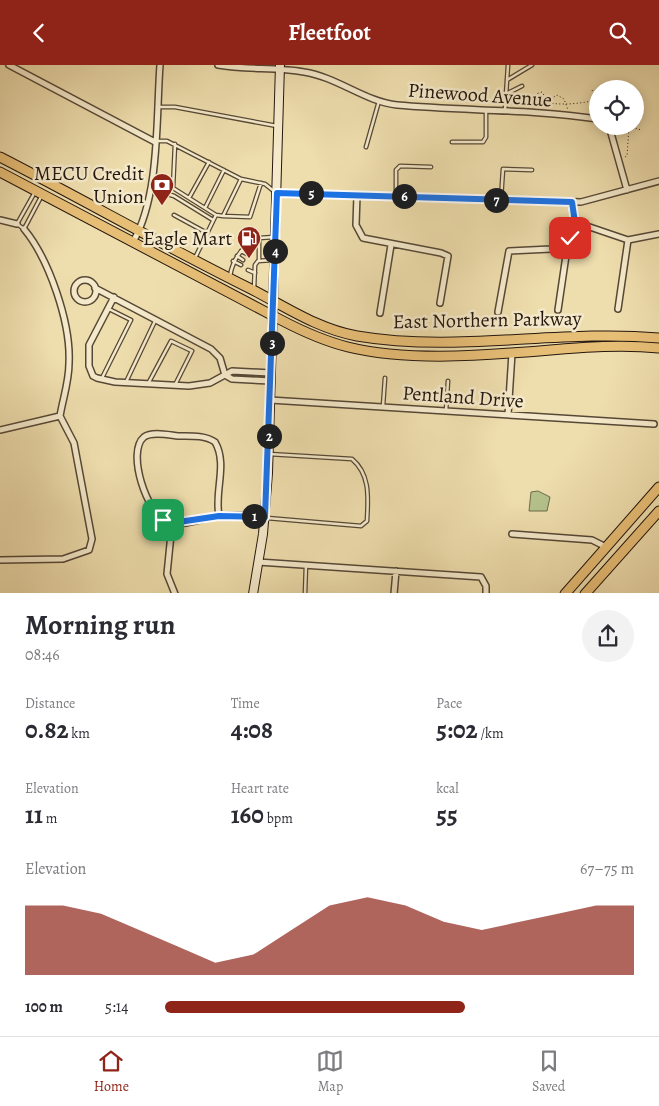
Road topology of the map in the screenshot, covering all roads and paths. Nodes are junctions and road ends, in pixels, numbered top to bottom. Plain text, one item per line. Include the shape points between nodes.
1 (9, 65) edge
2 (160, 65) edge
3 (218, 65) edge
4 (508, 65) edge
5 (532, 65) edge
6 (280, 67) edge
7 (507, 80) junction
8 (522, 86) dead end
9 (506, 94) junction
10 (568, 97) dead end
11 (564, 99) junction
12 (379, 101) junction
13 (547, 101) junction
14 (589, 101) edge
15 (568, 105) junction
16 (157, 107) junction
17 (486, 109) junction
18 (504, 110) junction
19 (568, 111) dead end
20 (589, 118) edge
21 (279, 126) junction
22 (612, 135) edge
23 (628, 135) edge
24 (155, 141) junction
25 (452, 143) dead end
26 (174, 145) junction
27 (366, 147) dead end
28 (0, 157) edge
29 (624, 157) dead end
30 (208, 162) junction
31 (432, 167) dead end
32 (224, 170) junction
33 (532, 170) dead end
34 (0, 172) edge
35 (241, 179) junction
36 (659, 181) edge
37 (261, 183) junction
38 (151, 189) junction
39 (627, 190) junction
40 (39, 193) junction
41 (277, 193) junction
42 (356, 195) junction
43 (396, 196) junction
44 (189, 199) junction
45 (501, 200) junction
46 (572, 202) junction
47 (205, 208) junction
48 (174, 215) dead end
49 (216, 215) junction
50 (223, 217) junction
51 (0, 220) edge
52 (213, 220) junction
53 (575, 223) junction
54 (18, 225) junction
55 (24, 229) junction
56 (140, 230) junction
57 (207, 233) junction
58 (659, 235) edge
59 (275, 237) junction
60 (259, 239) junction
61 (628, 240) junction
62 (568, 241) junction
63 (133, 242) junction
64 (391, 245) junction
65 (246, 247) junction
66 (250, 249) dead end
67 (241, 251) junction
68 (247, 254) dead end
69 (237, 256) junction
70 (194, 260) junction
71 (243, 260) dead end
72 (257, 260) junction
73 (275, 260) junction
74 (233, 261) junction
75 (240, 265) dead end
76 (251, 265) dead end
77 (255, 267) junction
78 (248, 270) dead end
79 (255, 273) junction
80 (229, 278) junction
81 (95, 288) junction
82 (254, 291) junction
83 (114, 297) junction
84 (274, 301) junction
85 (440, 303) dead end
86 (107, 308) junction
87 (618, 309) dead end
88 (558, 310) dead end
89 (498, 312) dead end
90 (380, 313) dead end
91 (273, 316) junction
92 (156, 319) junction
93 (659, 338) edge
94 (659, 347) edge
95 (512, 353) junction
96 (226, 375) junction
97 (271, 377) junction
98 (385, 378) dead end
99 (101, 380) junction
100 (448, 381) dead end
101 (125, 383) junction
102 (148, 385) junction
103 (174, 386) junction
104 (270, 400) junction
105 (383, 407) junction
106 (446, 411) junction
107 (508, 415) junction
108 (60, 416) junction
109 (654, 424) dead end
110 (0, 430) edge
111 (269, 454) junction
112 (659, 487) edge
113 (659, 511) edge
114 (219, 516) junction
115 (265, 517) junction
116 (172, 523) junction
117 (512, 534) dead end
118 (606, 547) junction
119 (0, 560) edge
120 (258, 562) junction
121 (306, 565) junction
122 (396, 571) junction
123 (175, 593) edge
124 (253, 593) edge
125 (304, 593) edge
126 (394, 593) edge
127 (486, 593) edge
128 (565, 593) edge
129 (585, 593) edge

1 - 24 street
2 - 16 street
3 - 6 street, Pinewood Avenue
4 - 7 lane
5 - 7 lane
6 - 12 street, Pinewood Avenue via 323,77
6 - 21 street
7 - 9 lane
8 - 9 lane
9 - 18 lane
10 - 11 path
11 - 13 path via 557,94
11 - 15 path
12 - 17 street, Pinewood Avenue via 395,105
12 - 27 lane
13 - 13 path via 543,91 536,94 536,99
13 - 15 path
14 - 15 path
15 - 19 path
16 - 21 lane via 175,107
16 - 24 street
17 - 18 street, Pinewood Avenue
17 - 25 lane via 486,137 483,142
18 - 20 street, Pinewood Avenue
21 - 41 street
22 - 39 street
23 - 29 path via 627,156
24 - 26 lane via 168,141
24 - 38 street
26 - 30 lane
26 - 44 lane via 173,188
28 - 56 main road, East Northern Parkway
30 - 32 lane
30 - 44 lane
31 - 43 lane via 400,166 396,169
32 - 35 lane
32 - 47 lane
33 - 45 lane via 503,169
34 - 40 main road, East Northern Parkway
35 - 37 lane
35 - 50 lane
36 - 39 street
37 - 41 lane
37 - 50 lane via 250,217
38 - 52 lane via 174,196
38 - 56 street
39 - 46 street
40 - 54 lane
40 - 55 lane
40 - 63 main road, East Northern Parkway
41 - 42 street
41 - 59 street
42 - 43 street
42 - 64 street via 359,235
43 - 45 street
44 - 47 lane
45 - 46 street
46 - 53 street
47 - 49 lane
48 - 57 lane
49 - 50 lane
49 - 52 lane
51 - 54 street
52 - 57 lane
53 - 61 street
53 - 62 street
54 - 55 lane
55 - 108 street via 42,256 67,336 69,373
56 - 63 street
56 - 70 main road, East Northern Parkway
57 - 70 lane
58 - 61 street
59 - 60 lane
59 - 73 street
60 - 65 lane
60 - 72 lane
61 - 87 street
62 - 88 street
62 - 89 street via 550,249 509,251
63 - 91 main road, East Northern Parkway
64 - 85 street via 448,256
64 - 90 street
65 - 66 lane
65 - 67 lane
67 - 68 lane
67 - 69 lane
69 - 71 lane
69 - 74 lane
70 - 80 main road, East Northern Parkway
72 - 73 lane
72 - 77 lane
73 - 84 street
74 - 75 lane
74 - 80 lane
76 - 77 lane
77 - 79 lane
78 - 79 lane
79 - 82 lane
80 - 82 main road, East Northern Parkway
81 - 81 street via 95,295 90,301 80,301 75,296 75,286 81,281 91,283
81 - 83 street
82 - 84 main road, East Northern Parkway
83 - 86 street
83 - 92 street
84 - 91 street
84 - 93 main road, East Northern Parkway via 318,324 356,336 385,340 461,342 597,334
86 - 99 street via 88,349 93,376
86 - 99 lane via 130,320
91 - 95 main road, East Northern Parkway via 329,341 374,351 455,355
91 - 97 street
92 - 96 street via 212,349 220,358
92 - 101 lane
94 - 95 main road, East Northern Parkway via 600,346
95 - 107 street
96 - 97 street via 232,379
96 - 103 street via 210,383
97 - 104 street
98 - 105 lane
99 - 101 street
100 - 106 lane
101 - 102 street
102 - 103 street
102 - 103 lane via 171,341 192,351
104 - 105 street, Pentland Drive
104 - 111 street
105 - 106 street, Pentland Drive
106 - 107 street, Pentland Drive
107 - 109 street, Pentland Drive
108 - 110 street
108 - 119 street via 70,431 77,455 92,534 91,545 82,554 63,559
111 - 115 street
111 - 115 lane via 352,459 366,478 367,521 361,526
112 - 118 main road
113 - 129 main road
114 - 115 street
114 - 116 street
114 - 116 street via 220,460 215,442 200,437 149,435 139,445 137,459 147,498 157,515
115 - 120 street
116 - 123 street via 168,574
117 - 118 street via 592,540
118 - 128 main road
120 - 121 street
120 - 124 street
121 - 122 street
121 - 125 lane
122 - 126 street
122 - 127 street via 481,577

